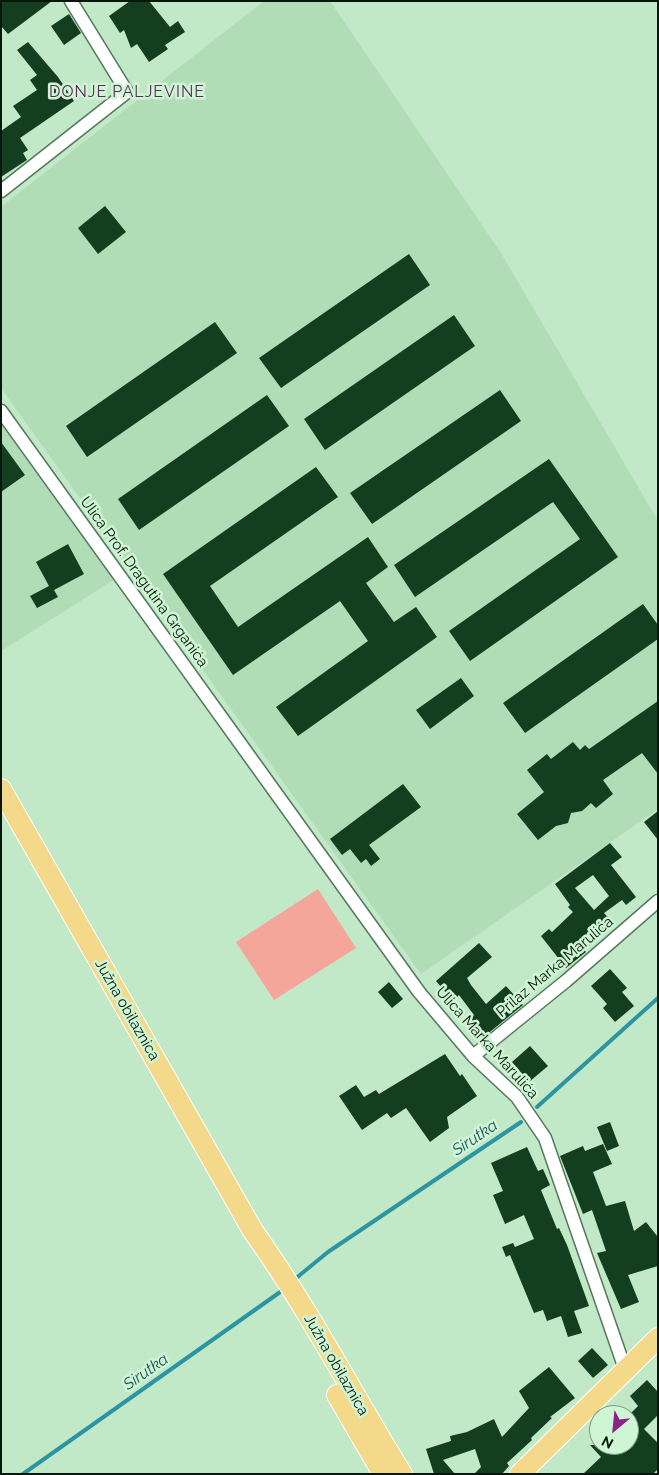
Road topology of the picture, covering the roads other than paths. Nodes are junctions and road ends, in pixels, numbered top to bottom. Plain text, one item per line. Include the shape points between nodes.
1 (71, 1) edge
2 (1, 191) edge
3 (1, 411) edge
4 (261, 772) joint
5 (1, 789) edge
6 (658, 901) edge
7 (473, 1056) junction
8 (254, 1231) junction
9 (658, 1338) edge
10 (625, 1368) junction
11 (382, 1474) edge
12 (402, 1474) edge
13 (520, 1474) edge

1 - 2 street via 127,92
3 - 4 street, Ulica Prof. Dragutina Grganića
4 - 7 street, Ulica Marka Marulića via 419,992
5 - 8 main road, Južna obilaznica
6 - 7 street, Prilaz Marka Marulića
7 - 10 street, Ulica Marka Marulića via 517,1097 545,1138
8 - 11 main road, Južna obilaznica via 268,1273
8 - 12 main road, Južna obilaznica
9 - 10 main road
10 - 13 main road

